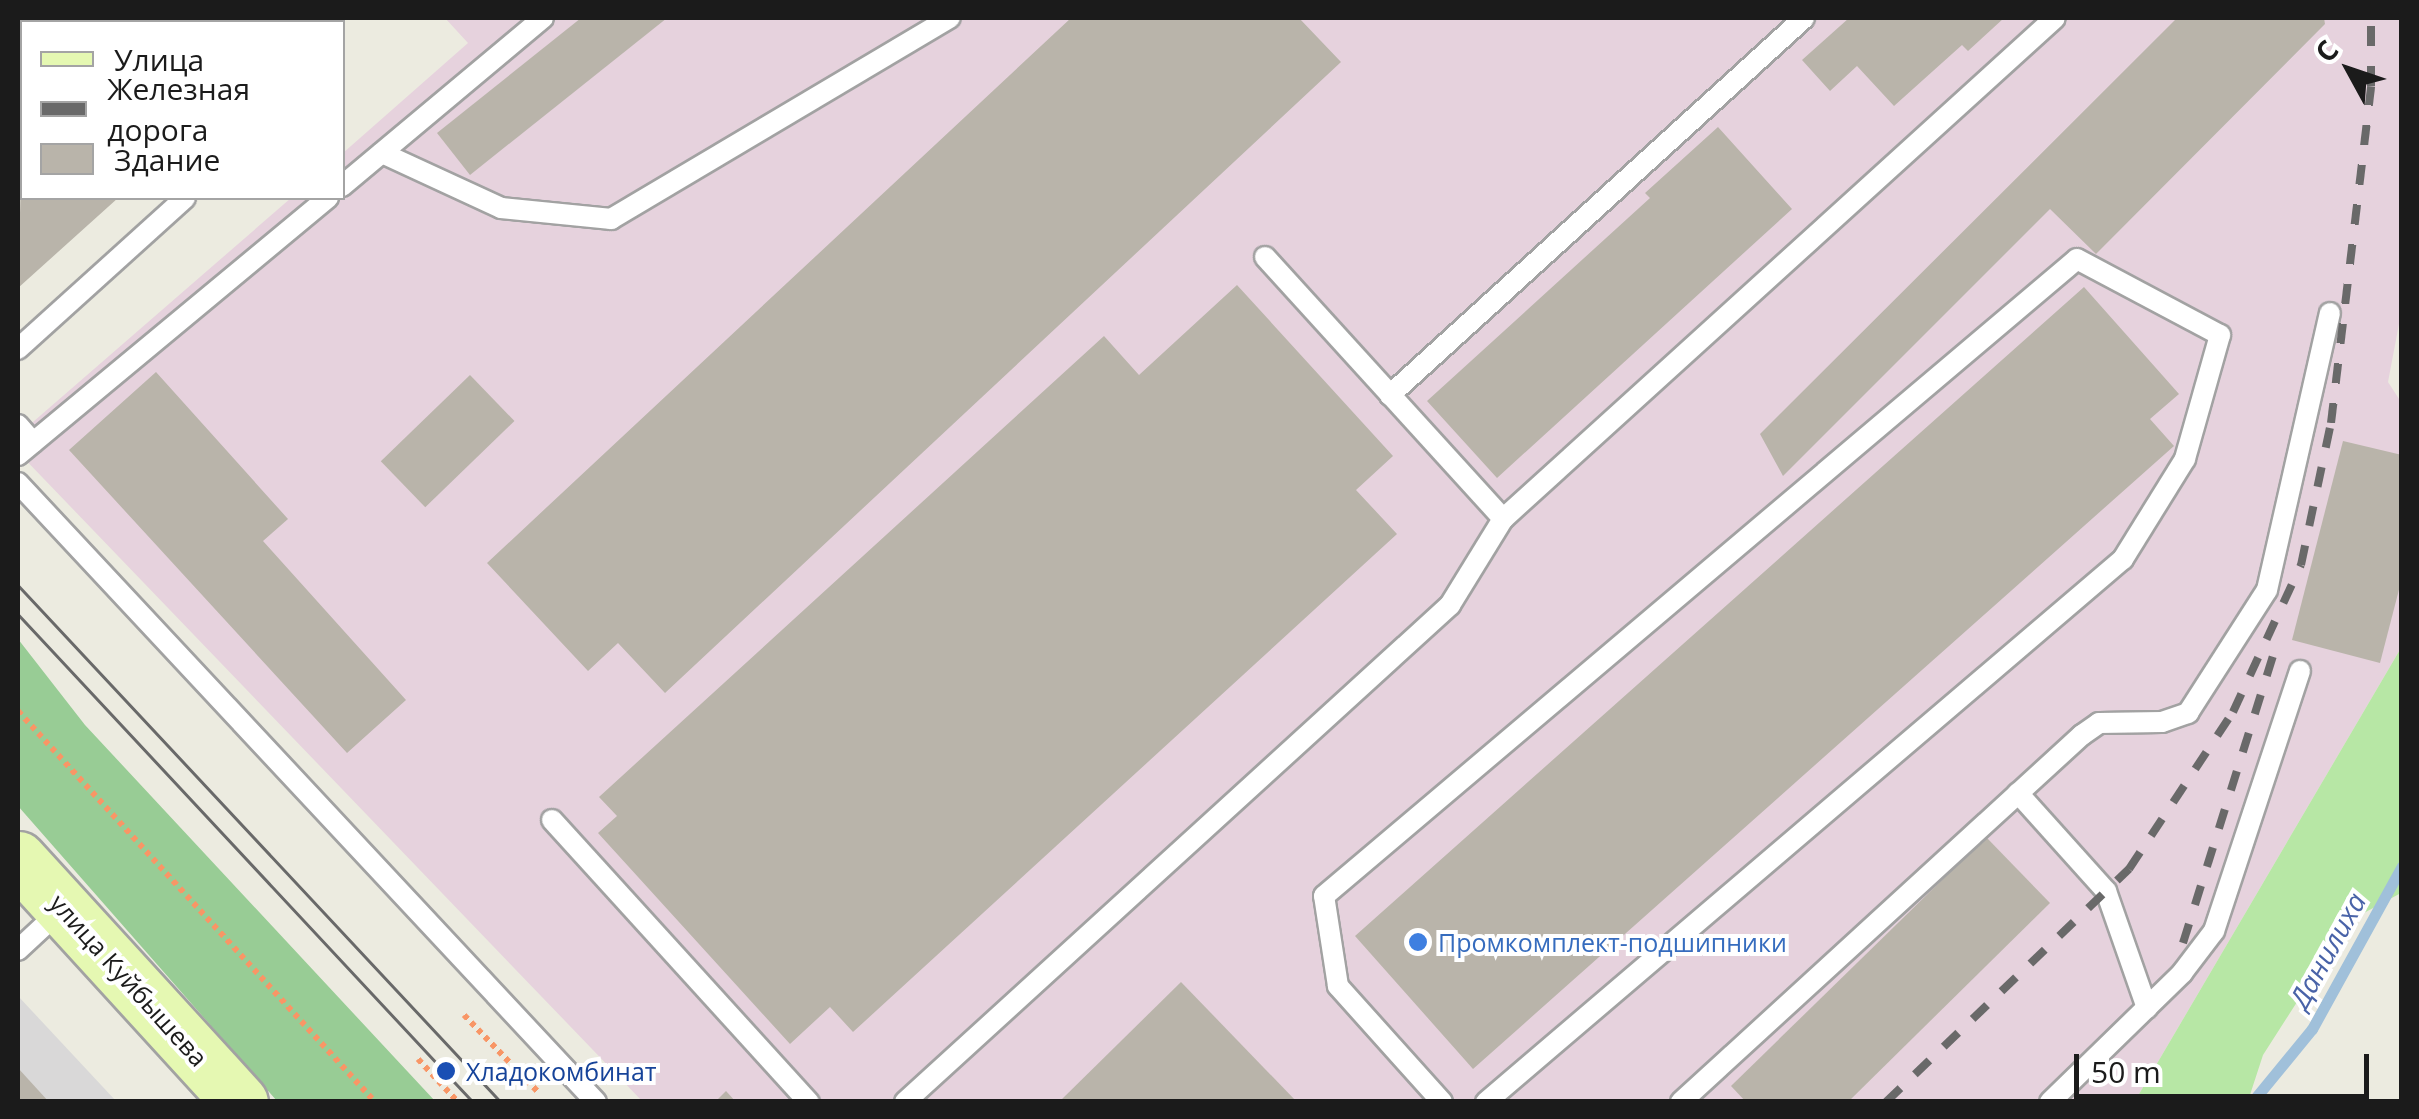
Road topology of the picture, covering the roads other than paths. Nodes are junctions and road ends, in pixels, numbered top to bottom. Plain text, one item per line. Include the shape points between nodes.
1 (544, 18) edge
2 (950, 18) edge
3 (1804, 18) edge
4 (2055, 18) edge
5 (382, 153) junction
6 (345, 184) edge
7 (183, 200) edge
8 (326, 200) edge
9 (1265, 257) dead end
10 (2330, 312) dead end
11 (18, 348) edge
12 (1390, 394) junction
13 (18, 425) edge
14 (25, 449) edge
15 (18, 483) edge
16 (1504, 520) junction
17 (2300, 671) dead end
18 (2018, 793) junction
19 (552, 820) dead end
20 (18, 858) edge
21 (63, 908) junction
22 (18, 950) edge
23 (2148, 1008) junction
24 (240, 1102) edge
25 (596, 1102) edge
26 (808, 1102) edge
27 (905, 1102) edge
28 (1442, 1102) edge
29 (1486, 1102) edge
30 (1681, 1102) edge
31 (2050, 1102) edge

1 - 5 lane
2 - 5 lane via 610,220 501,208
3 - 12 lane
4 - 16 lane
5 - 6 lane
7 - 11 lane
8 - 14 lane
9 - 12 lane
10 - 18 lane via 2268,590 2199,697 2176,720 2100,723
12 - 16 lane
13 - 14 lane
15 - 25 lane
16 - 27 lane via 1450,605
17 - 23 lane via 2214,931
18 - 23 lane via 2106,890
18 - 30 lane
19 - 26 lane
20 - 21 main road, улица Куйбышева
21 - 22 lane
21 - 24 main road, улица Куйбышева
23 - 31 lane
28 - 29 lane via 1338,986 1324,896 2077,259 2220,335 2185,459 2123,559

